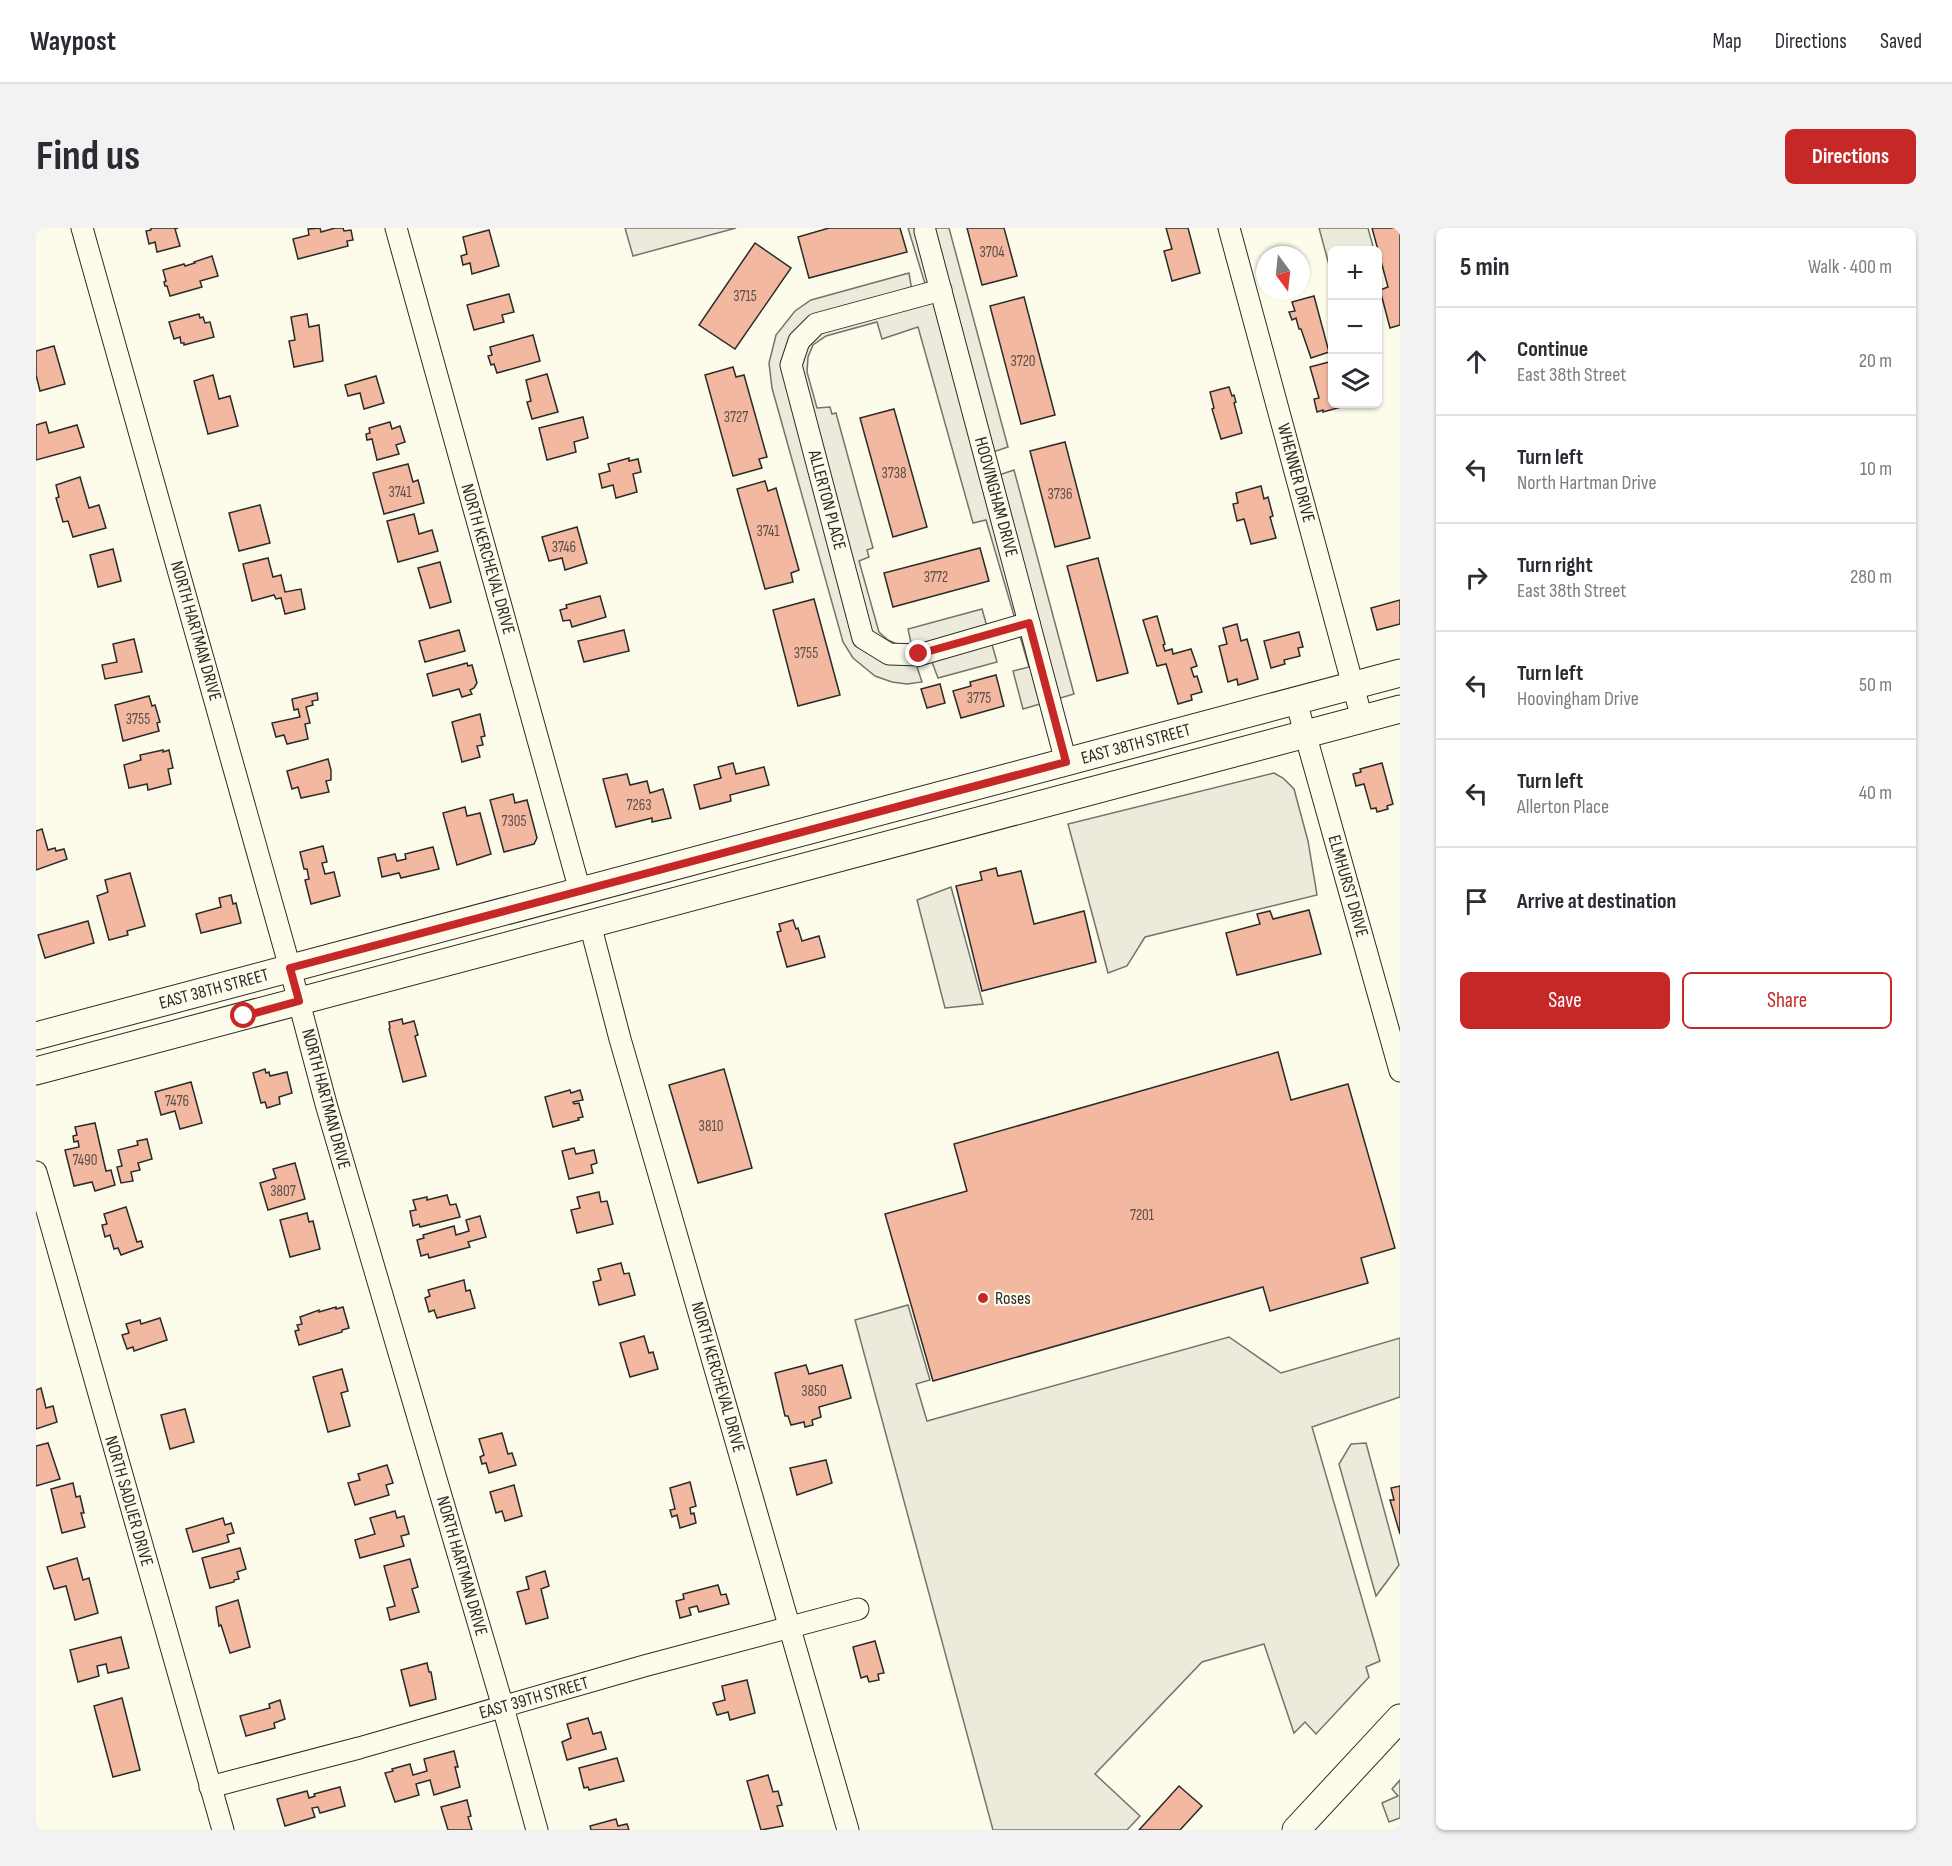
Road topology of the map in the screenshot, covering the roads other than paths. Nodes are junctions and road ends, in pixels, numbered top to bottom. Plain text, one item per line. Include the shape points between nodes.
1 (82, 228) edge
2 (396, 228) edge
3 (1229, 228) edge
4 (926, 231) dead end
5 (941, 290) junction
6 (1029, 623) junction
7 (1400, 673) edge
8 (1354, 686) junction
9 (1296, 701) junction
10 (1400, 709) edge
11 (1362, 719) junction
12 (1305, 734) junction
13 (1066, 762) junction
14 (580, 891) junction
15 (590, 924) junction
16 (290, 968) junction
17 (299, 1001) junction
18 (36, 1036) edge
19 (36, 1071) edge
20 (1400, 1071) edge
21 (36, 1172) edge
22 (858, 1609) dead end
23 (789, 1626) junction
24 (503, 1707) junction
25 (1400, 1718) edge
26 (210, 1787) junction
27 (223, 1830) edge
28 (537, 1830) edge
29 (848, 1830) edge
30 (1296, 1830) edge

1 - 16 street, NORTH HARTMAN DRIVE
2 - 14 street, NORTH KERCHEVAL DRIVE
3 - 8 street, WHENNER DRIVE
4 - 5 street, HOOVINGHAM DRIVE
5 - 6 street, HOOVINGHAM DRIVE
5 - 6 street, ALLERTON PLACE via 816,324 799,340 791,365 863,638 889,654 919,654
6 - 13 street, HOOVINGHAM DRIVE
7 - 8 main road, EAST 38TH STREET
8 - 9 main road, EAST 38TH STREET
8 - 11 street, WHENNER DRIVE
9 - 12 street, ELMHURST DRIVE
9 - 13 main road, EAST 38TH STREET
10 - 11 main road, EAST 38TH STREET
11 - 12 main road, EAST 38TH STREET
12 - 15 main road, EAST 38TH STREET
12 - 20 street, ELMHURST DRIVE
13 - 14 main road, EAST 38TH STREET
14 - 16 main road, EAST 38TH STREET
15 - 17 main road, EAST 38TH STREET
15 - 23 street, NORTH KERCHEVAL DRIVE
16 - 17 street, NORTH HARTMAN DRIVE
16 - 18 main road, EAST 38TH STREET
17 - 19 main road, EAST 38TH STREET
17 - 24 street, NORTH HARTMAN DRIVE
21 - 26 street, NORTH SADLIER DRIVE
22 - 23 street, EAST 39TH STREET
23 - 24 street, EAST 39TH STREET
23 - 29 street, NORTH KERCHEVAL DRIVE
24 - 26 street, EAST 39TH STREET
24 - 28 street, NORTH HARTMAN DRIVE
25 - 30 main road
26 - 27 street, NORTH SADLIER DRIVE

